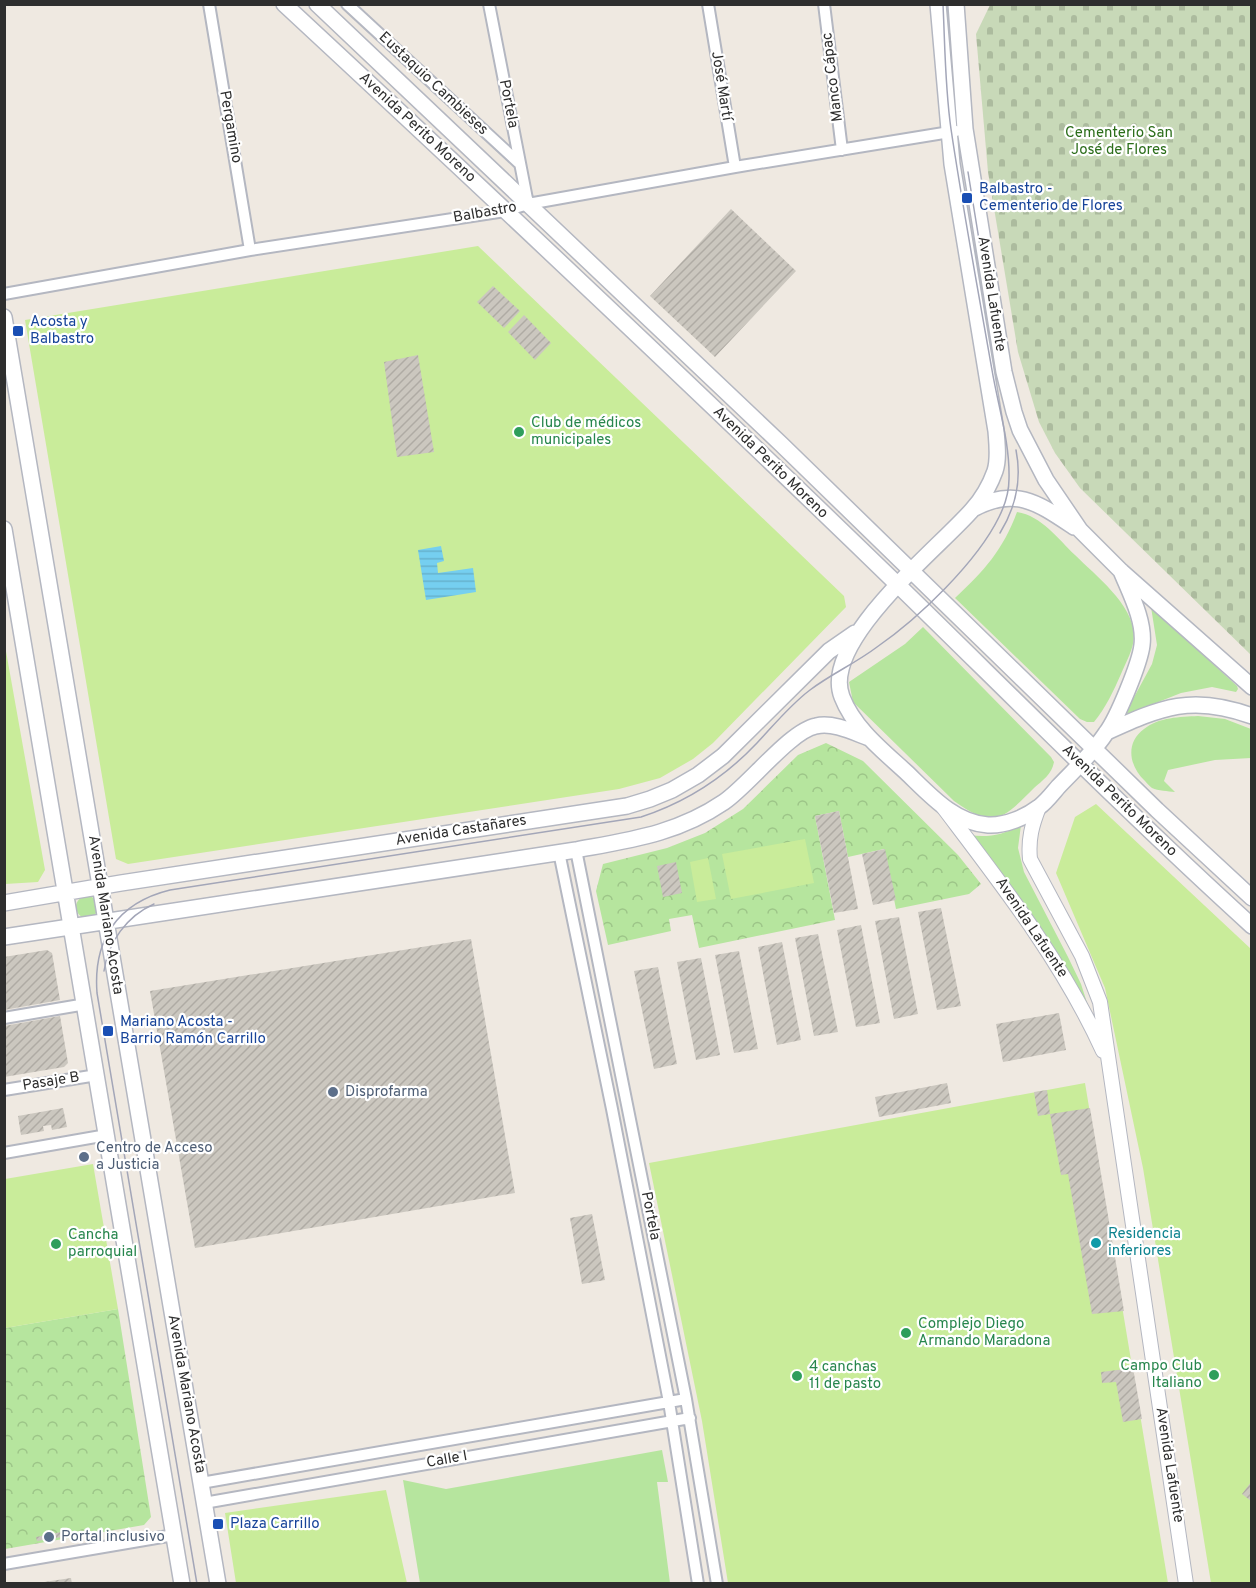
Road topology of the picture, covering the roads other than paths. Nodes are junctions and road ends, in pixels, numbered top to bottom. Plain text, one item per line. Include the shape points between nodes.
1 (209, 4) edge
2 (284, 4) edge
3 (317, 4) edge
4 (347, 4) edge
5 (489, 4) edge
6 (708, 4) edge
7 (824, 4) edge
8 (956, 4) edge
9 (941, 9) edge
10 (965, 129) junction
11 (949, 132) junction
12 (842, 150) junction
13 (519, 164) junction
14 (735, 167) junction
15 (528, 204) junction
16 (505, 211) junction
17 (250, 250) junction
18 (4, 294) edge
19 (4, 317) edge
20 (973, 509) junction
21 (4, 529) edge
22 (1080, 530) junction
23 (912, 571) junction
24 (1121, 572) junction
25 (898, 585) junction
26 (858, 631) junction
27 (1251, 687) edge
28 (1251, 716) edge
29 (1107, 732) junction
30 (869, 738) junction
31 (1094, 747) junction
32 (1080, 764) junction
33 (940, 804) junction
34 (1039, 807) junction
35 (576, 850) junction
36 (559, 852) junction
37 (101, 886) junction
38 (66, 892) junction
39 (1251, 898) edge
40 (4, 903) edge
41 (107, 922) junction
42 (1251, 926) edge
43 (72, 928) junction
44 (4, 937) edge
45 (86, 1004) junction
46 (4, 1018) edge
47 (1108, 1061) junction
48 (97, 1075) junction
49 (4, 1090) edge
50 (107, 1136) junction
51 (4, 1153) edge
52 (686, 1399) junction
53 (669, 1402) junction
54 (690, 1418) junction
55 (672, 1423) junction
56 (201, 1483) junction
57 (204, 1503) junction
58 (174, 1535) junction
59 (4, 1564) edge
60 (182, 1584) edge
61 (218, 1584) edge
62 (698, 1584) edge
63 (717, 1584) edge
64 (1186, 1584) edge

1 - 17 street, Pergamino
2 - 16 main road, Avenida Perito Moreno
3 - 15 main road, Avenida Perito Moreno
4 - 13 street, Eustaquio Cambieses
5 - 13 street, Portela
6 - 14 street, José Martí
7 - 12 street, Manco Cápac
8 - 10 main road, Avenida Lafuente
9 - 11 main road, Avenida Lafuente
10 - 11 street, Balbastro
10 - 22 main road, Avenida Lafuente via 1004,372 1014,412 1032,455
11 - 12 street, Balbastro
11 - 20 main road, Avenida Lafuente via 998,451 995,470
12 - 14 street, Balbastro
13 - 15 street, Portela
14 - 15 street, Balbastro
15 - 16 street, Balbastro
15 - 23 main road, Avenida Perito Moreno
16 - 17 street, Balbastro
16 - 25 main road, Avenida Perito Moreno
17 - 18 street, Balbastro
19 - 37 main road, Avenida Mariano Acosta
20 - 22 main road, Avenida Lafuente via 997,498 1016,497 1046,508
20 - 23 main road, Avenida Lafuente
21 - 38 main road
22 - 24 main road, Avenida Lafuente
23 - 25 main road, Avenida Lafuente
23 - 31 main road, Avenida Perito Moreno
24 - 27 main road
24 - 29 main road, Avenida Lafuente via 1141,626 1142,644
25 - 26 main road, Avenida Lafuente
25 - 32 main road, Avenida Perito Moreno
26 - 30 main road via 842,660 839,681 841,696
26 - 37 main road, Avenida Castañares via 829,651 723,756 698,775 650,799 627,806
28 - 29 main road via 1213,705 1189,704 1166,707
29 - 31 main road
30 - 33 main road
30 - 35 main road via 825,725 807,729 725,801 698,818 652,836
31 - 32 main road
31 - 39 main road, Avenida Perito Moreno
32 - 34 main road
32 - 42 main road, Avenida Perito Moreno
33 - 34 main road via 964,818 989,825 1003,824
33 - 47 street, Avenida Lafuente via 1052,956
34 - 47 street, Avenida Lafuente via 1030,829 1030,859 1092,979 1100,1002
35 - 36 main road
35 - 52 street, Portela
36 - 41 main road
36 - 53 street, Portela
37 - 38 main road, Avenida Castañares
37 - 41 main road, Avenida Mariano Acosta
38 - 40 main road, Avenida Castañares
38 - 43 main road
41 - 43 main road
41 - 56 main road, Avenida Mariano Acosta
43 - 44 main road
43 - 45 main road
45 - 46 street
45 - 48 main road
47 - 64 street, Avenida Lafuente
48 - 49 street, Pasaje B
48 - 50 main road
50 - 51 street
50 - 58 main road
52 - 53 street, Calle I
52 - 54 street, Portela
53 - 55 street, Portela
53 - 56 street, Calle I
54 - 55 street, Calle I
54 - 63 street, Portela
55 - 57 street, Calle I
55 - 62 street, Portela
56 - 57 main road, Avenida Mariano Acosta
57 - 61 main road, Avenida Mariano Acosta
58 - 59 street
58 - 60 main road

